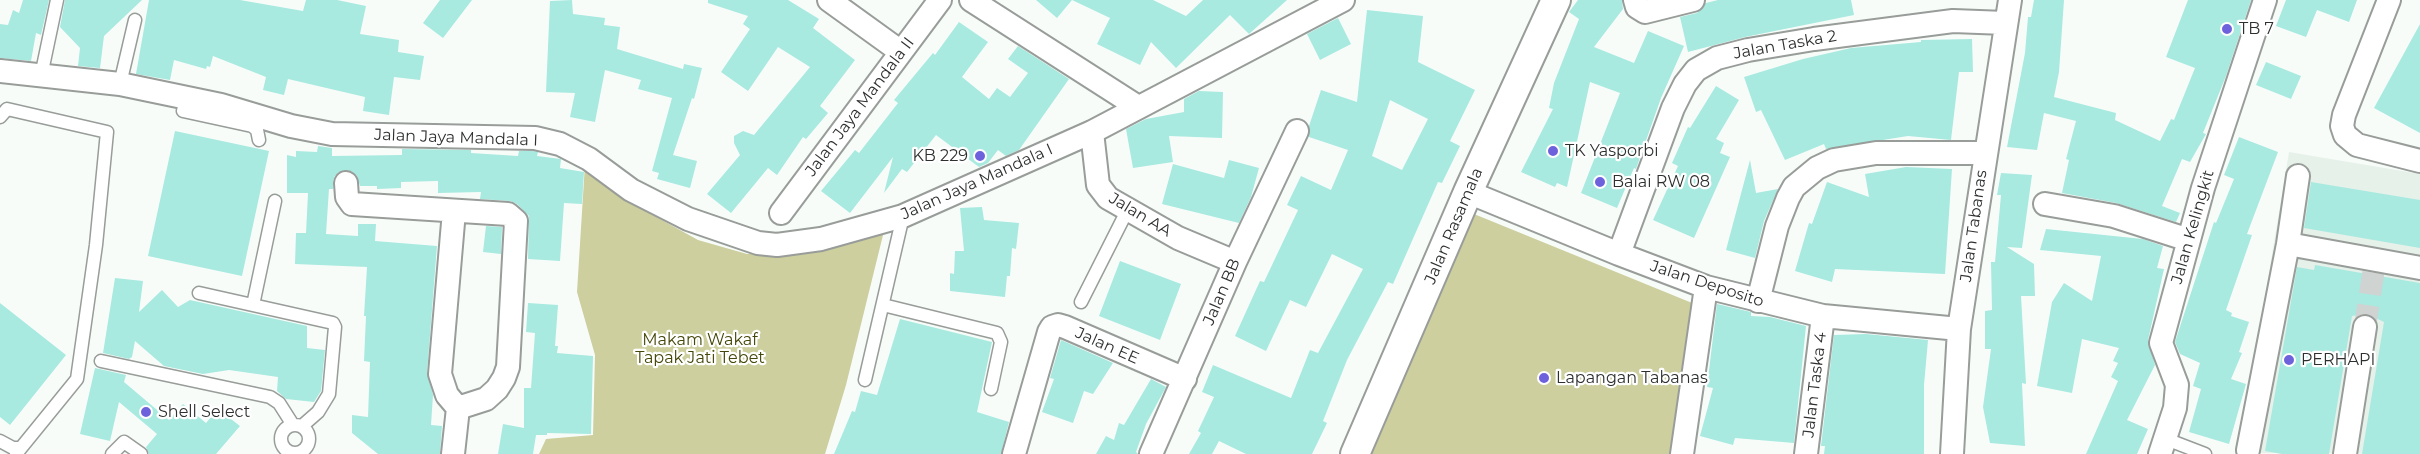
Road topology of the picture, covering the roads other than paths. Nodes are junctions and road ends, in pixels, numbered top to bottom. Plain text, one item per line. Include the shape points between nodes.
1 (57, 0) edge
2 (829, 0) edge
3 (940, 0) edge
4 (971, 0) edge
5 (1342, 0) edge
6 (1635, 0) edge
7 (1693, 0) edge
8 (2010, 0) edge
9 (2265, 0) edge
10 (2389, 0) edge
11 (1555, 1) edge
12 (135, 20) dead end
13 (2005, 22) junction
14 (901, 51) junction
15 (0, 71) edge
16 (40, 76) junction
17 (120, 84) junction
18 (186, 99) junction
19 (1138, 107) junction
20 (0, 117) edge
21 (1297, 131) dead end
22 (1092, 132) junction
23 (259, 140) dead end
24 (1985, 153) junction
25 (2420, 161) edge
26 (2298, 176) dead end
27 (346, 183) dead end
28 (1468, 192) junction
29 (275, 201) dead end
30 (2045, 204) dead end
31 (454, 211) junction
32 (1127, 211) junction
33 (781, 213) dead end
34 (903, 216) junction
35 (2189, 240) junction
36 (2289, 244) junction
37 (1619, 254) junction
38 (1235, 262) junction
39 (2420, 268) edge
40 (1706, 287) junction
41 (199, 293) dead end
42 (1758, 301) junction
43 (1081, 302) dead end
44 (253, 305) junction
45 (884, 305) junction
46 (1823, 316) junction
47 (2365, 327) tunnel mouth
48 (1959, 329) junction
49 (101, 361) dead end
50 (1185, 379) junction
51 (865, 380) dead end
52 (991, 389) dead end
53 (458, 408) junction
54 (298, 426) junction
55 (2, 446) edge
56 (2163, 447) edge
57 (279, 450) edge
58 (2248, 450) dead end
59 (19, 451) edge
60 (309, 451) edge
61 (112, 454) edge
62 (141, 454) edge
63 (453, 454) edge
64 (1014, 454) edge
65 (1151, 454) edge
66 (1355, 454) edge
67 (1682, 454) edge
68 (1806, 454) edge
69 (1952, 454) edge
70 (2205, 454) edge
71 (2345, 454) edge

1 - 16 lane
2 - 14 street
3 - 14 street, Jalan Jaya Mandala II
4 - 19 street
5 - 19 street, Jalan Jaya Mandala I
6 - 7 street via 1645,12
8 - 13 street, Jalan Tabanas
9 - 35 street, Jalan Kelingkit
10 - 25 street via 2342,126 2344,135 2357,145
11 - 28 street, Jalan Rasamala
12 - 17 lane
13 - 24 street, Jalan Tabanas
13 - 37 street, Jalan Taska 2 via 1953,21 1814,39 1717,58 1696,70 1673,108
14 - 33 street, Jalan Jaya Mandala II
15 - 16 street, Jalan Jaya Mandala I
16 - 17 street, Jalan Jaya Mandala I
17 - 18 street, Jalan Jaya Mandala I
18 - 23 lane via 183,111 252,126
18 - 34 street, Jalan Jaya Mandala I via 332,134 535,138 561,144 631,190 688,219 758,243 777,245 821,239
19 - 22 street, Jalan Jaya Mandala I
20 - 59 lane via 7,109 108,132 77,379
21 - 38 street, Jalan BB
22 - 32 street, Jalan AA via 1098,185 1108,198
22 - 34 street, Jalan Jaya Mandala I
24 - 42 street via 1876,153 1834,160 1810,172 1794,187 1777,226
24 - 48 street, Jalan Tabanas
26 - 36 street
27 - 31 street via 352,204
28 - 37 street, Jalan Deposito
28 - 66 street, Jalan Rasamala
29 - 44 lane
30 - 35 street via 2114,216
31 - 53 street via 440,374 447,395
31 - 53 street via 508,214 516,221 508,367 497,389 486,399
32 - 38 street, Jalan AA
32 - 43 lane
34 - 45 lane
35 - 56 street, Jalan Kelingkit via 2161,343 2177,385 2175,408
36 - 39 street via 2374,264
36 - 58 street
37 - 40 street, Jalan Deposito
38 - 50 street, Jalan BB
40 - 42 street, Jalan Deposito
40 - 67 street
41 - 44 lane
42 - 46 street, Jalan Deposito
44 - 54 lane via 330,321 336,327 329,394 318,412
45 - 51 lane
45 - 52 lane via 997,333 1001,342
46 - 48 street, Jalan Deposito
46 - 68 street, Jalan Taska 4
47 - 71 street
48 - 69 street, Jalan Tabanas
49 - 54 lane via 270,397
50 - 64 street, Jalan EE via 1065,327 1052,327
50 - 65 street, Jalan BB
53 - 63 street
54 - 57 lane via 283,433
54 - 60 lane via 309,436
55 - 59 lane
56 - 70 lane
57 - 60 lane
61 - 62 lane via 124,442

